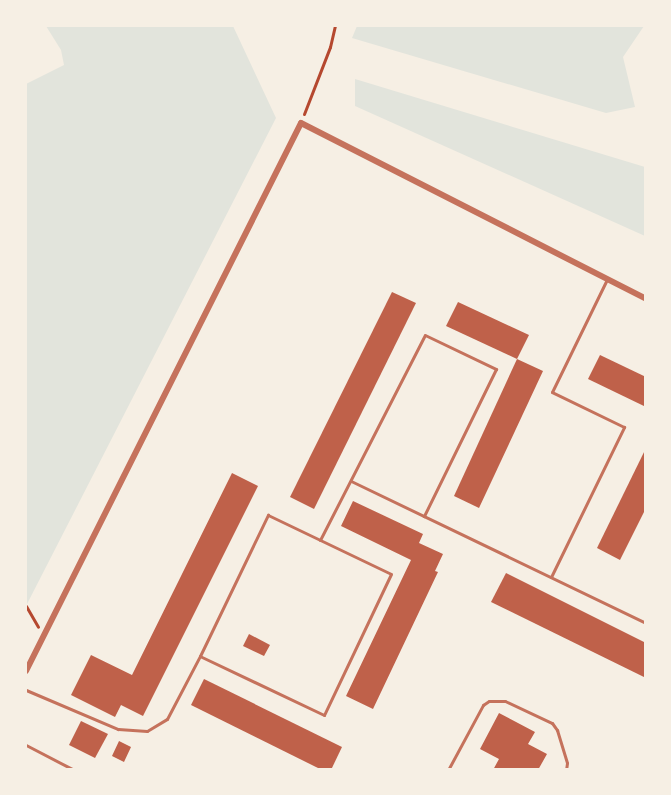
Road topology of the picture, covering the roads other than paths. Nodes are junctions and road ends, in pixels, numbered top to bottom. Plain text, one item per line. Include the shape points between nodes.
1 (607, 279) junction
2 (645, 299) edge
3 (351, 481) junction
4 (424, 516) junction
5 (320, 540) junction
6 (551, 577) junction
7 (645, 623) edge
8 (200, 656) junction
9 (26, 671) edge
10 (26, 690) edge
11 (26, 745) edge
12 (74, 770) edge
13 (448, 770) edge
14 (566, 770) edge

1 - 2 street
1 - 6 lane via 552,392 624,427
1 - 9 street via 301,123
3 - 4 lane
3 - 4 lane via 425,334 496,369
3 - 5 lane
4 - 6 lane
5 - 8 lane via 267,515
5 - 8 lane via 391,574 324,715
6 - 7 lane
8 - 10 lane via 167,719 147,731 118,729
11 - 12 lane
13 - 14 lane via 483,705 489,701 505,701 552,723

